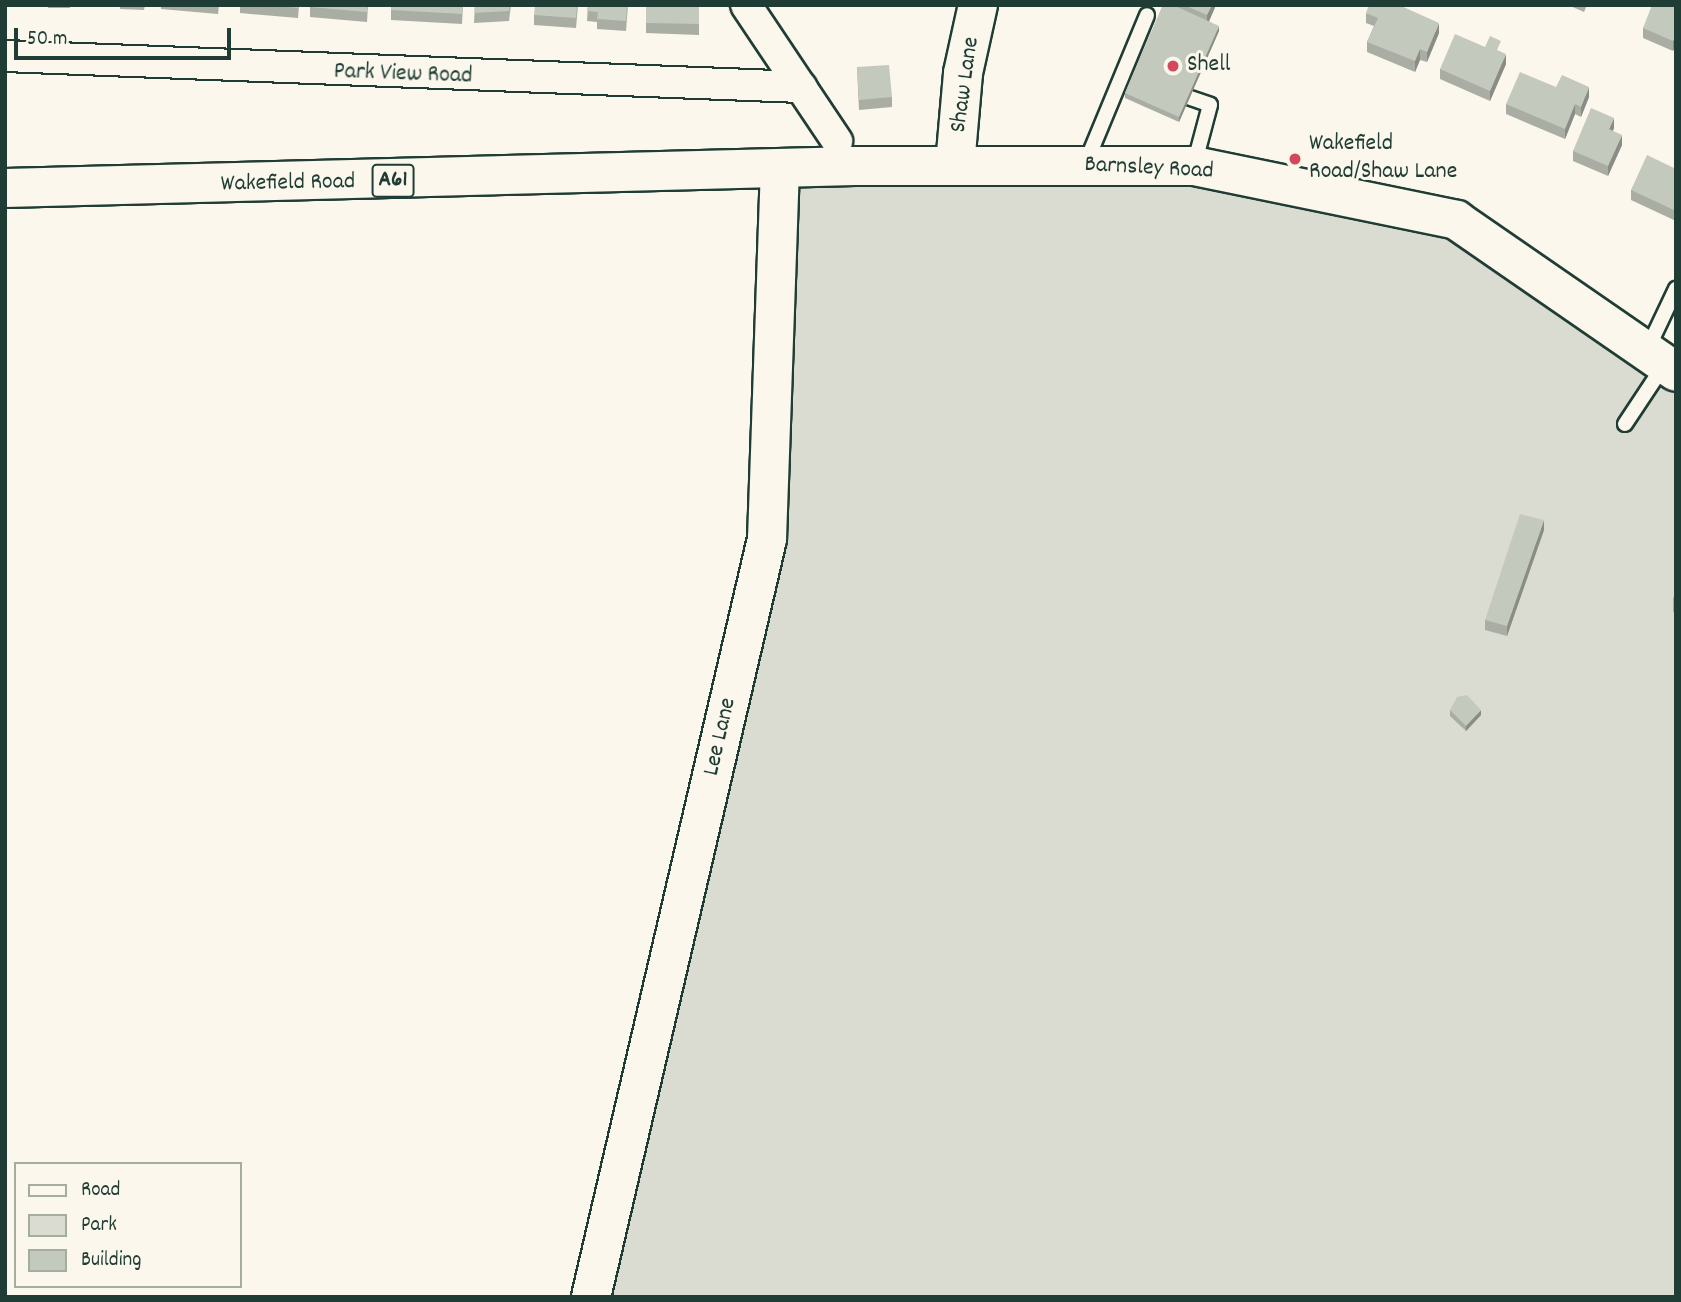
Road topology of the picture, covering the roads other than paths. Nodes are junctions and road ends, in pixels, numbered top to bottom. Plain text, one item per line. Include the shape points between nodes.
1 (746, 5) edge
2 (978, 5) edge
3 (1147, 15) dead end
4 (5, 56) edge
5 (801, 87) junction
6 (1160, 87) edge
7 (837, 141) dead end
8 (955, 165) junction
9 (1084, 166) junction
10 (1194, 166) junction
11 (780, 169) junction
12 (5, 188) edge
13 (1676, 289) edge
14 (1662, 362) edge
15 (1625, 424) dead end
16 (590, 1297) edge

1 - 5 street
2 - 8 main road, Shaw Lane via 963,73
3 - 9 lane via 1129,76
4 - 5 street, Park View Road
5 - 7 street
6 - 10 lane via 1210,105
8 - 9 main road, Barnsley Road / A61
8 - 11 main road, Barnsley Road / A61
9 - 10 main road, Barnsley Road / A61
10 - 14 main road, Barnsley Road / A61 via 1456,220
11 - 12 main road, Wakefield Road / A61
11 - 16 main road, Lee Lane via 767,539
13 - 14 lane
14 - 15 lane

